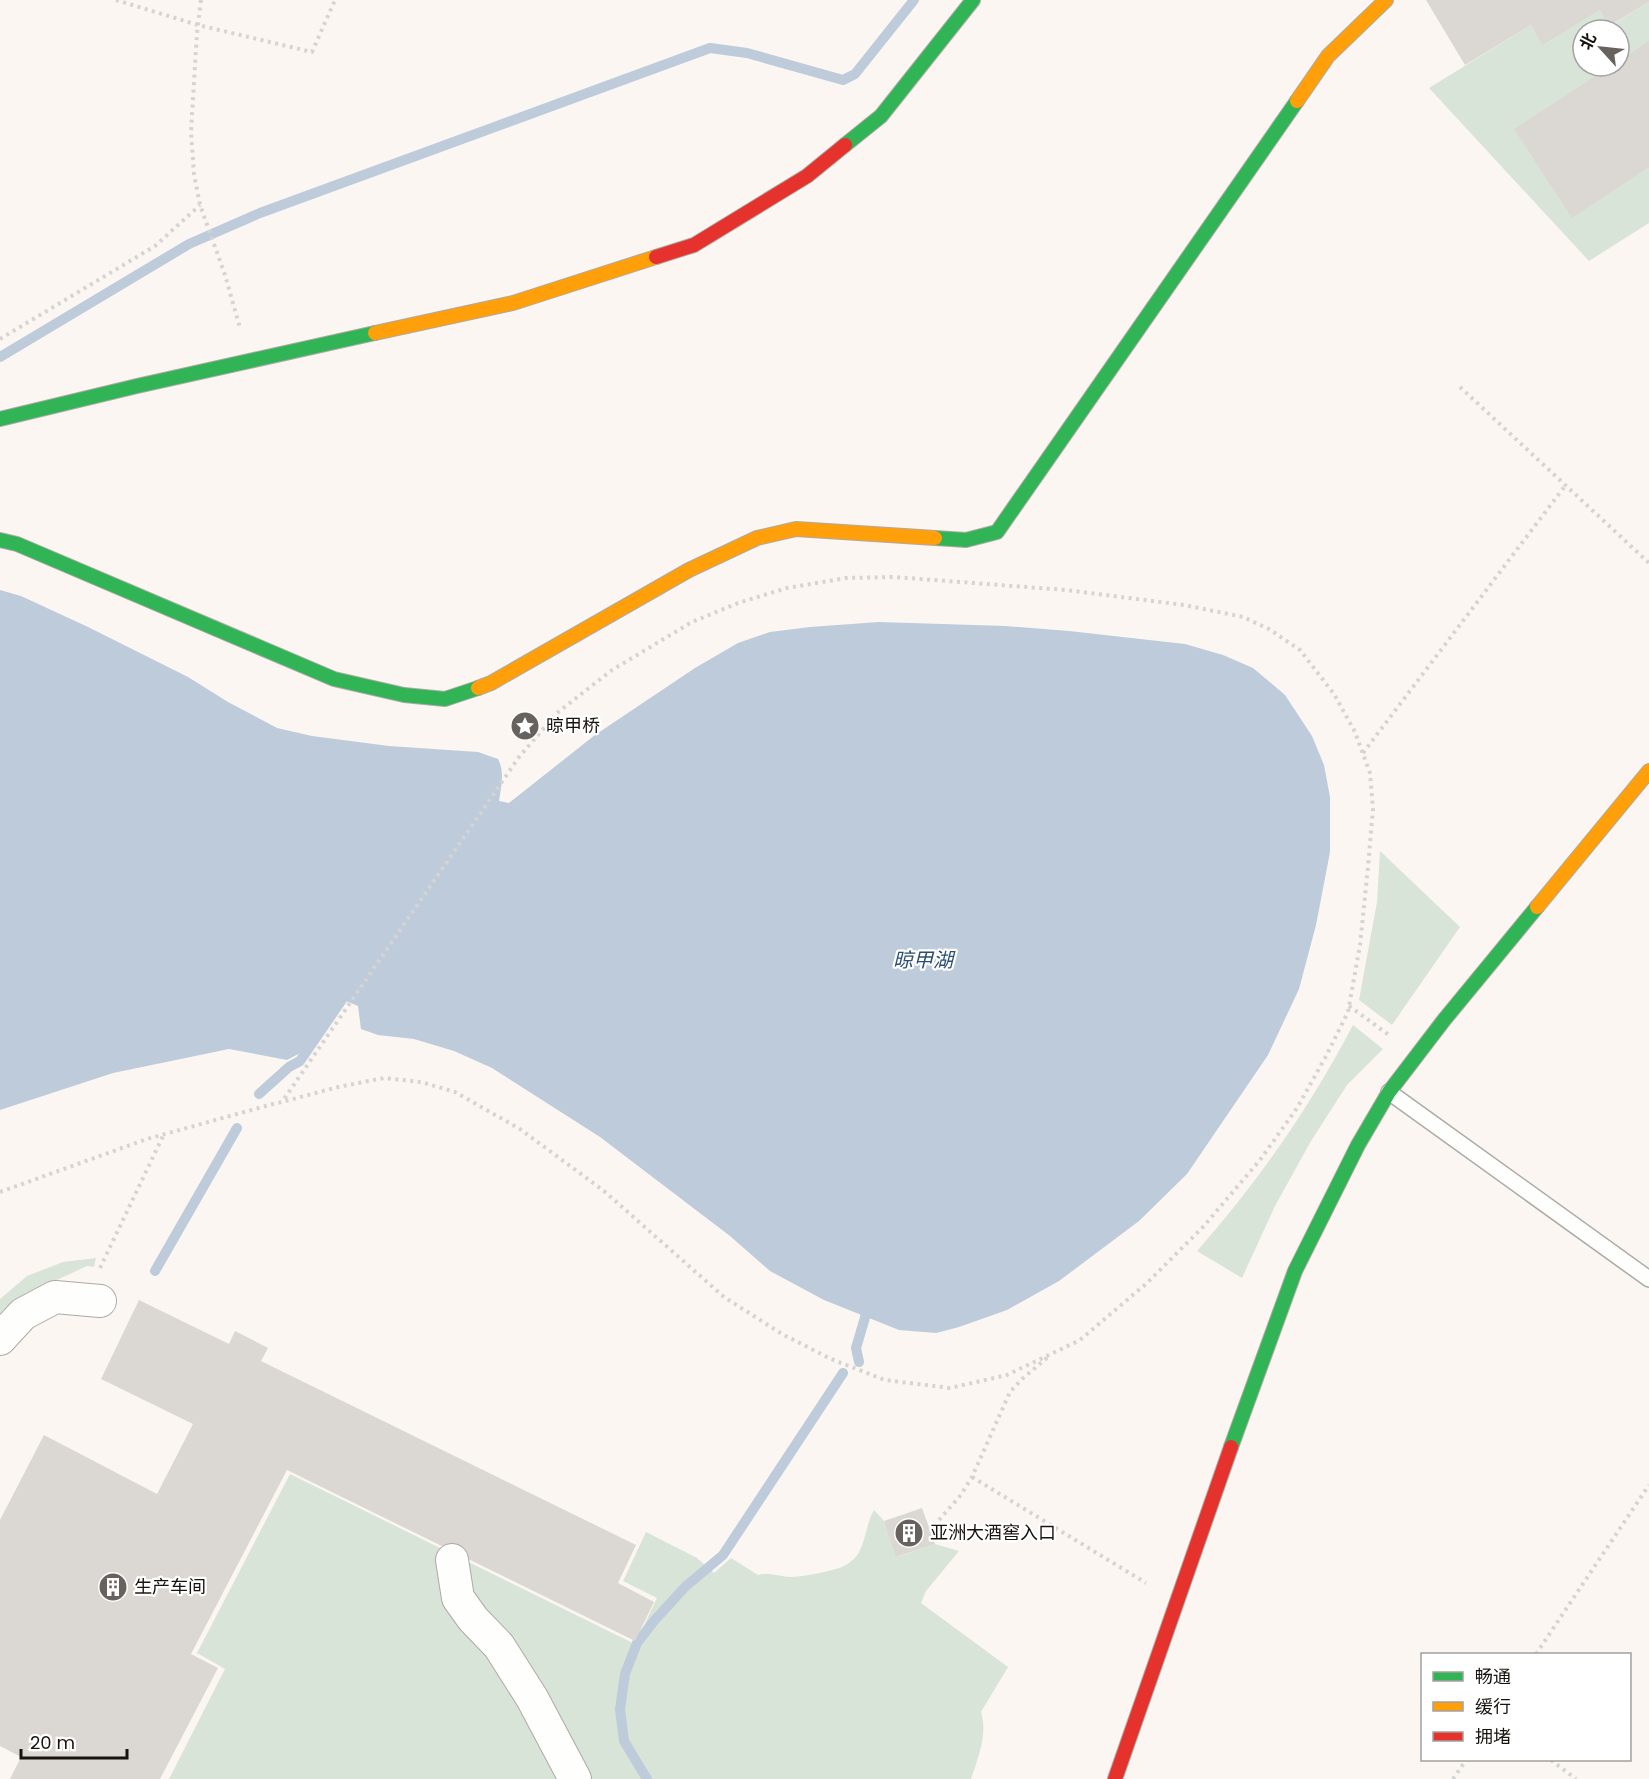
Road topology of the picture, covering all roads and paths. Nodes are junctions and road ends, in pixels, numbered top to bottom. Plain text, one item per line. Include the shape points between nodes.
1 (116, 0) edge
2 (201, 0) edge
3 (335, 0) edge
4 (973, 0) edge
5 (1386, 0) edge
6 (198, 24) junction
7 (200, 205) junction
8 (0, 339) edge
9 (249, 362) junction
10 (1460, 387) dead end
11 (0, 419) edge
12 (1565, 486) junction
13 (0, 540) edge
14 (1649, 562) edge
15 (1363, 753) junction
16 (1649, 771) edge
17 (1348, 1005) junction
18 (1416, 1056) junction
19 (1389, 1092) junction
20 (282, 1102) junction
21 (165, 1134) junction
22 (0, 1192) edge
23 (1649, 1279) edge
24 (92, 1300) joint
25 (0, 1339) edge
26 (1053, 1353) junction
27 (972, 1477) junction
28 (1649, 1485) edge
29 (939, 1520) dead end
30 (452, 1560) dead end
31 (1177, 1602) junction
32 (1537, 1653) edge
33 (1465, 1761) edge
34 (1552, 1761) edge
35 (575, 1779) edge
36 (1115, 1779) edge
37 (1453, 1779) edge
38 (1576, 1779) edge

1 - 6 path
2 - 6 path
3 - 6 path via 312,52
4 - 9 street via 881,116 807,176 694,245 513,303
5 - 13 street via 1328,56 997,532 966,540 796,529 757,538 688,570 491,683 444,699 404,695 334,679 18,544
6 - 7 path via 192,131
7 - 8 path via 155,246
7 - 9 path via 225,275
9 - 11 street
10 - 12 path
12 - 14 path
12 - 15 path
15 - 17 path via 1370,773 1373,809 1360,945
15 - 20 path via 1334,694 1300,650 1243,617 1066,590 894,577 846,578 787,588 738,603 692,622 612,670 556,713 519,757
16 - 18 street
17 - 18 path
17 - 26 path via 1348,1012 1297,1108 1203,1227 1147,1283 1080,1340
18 - 19 street
19 - 23 lane
19 - 31 street via 1295,1271
20 - 21 path
20 - 26 path via 384,1078 421,1082 454,1092 520,1129 594,1184 724,1297 811,1349 885,1380 950,1388 1007,1375
21 - 22 path
21 - 24 path
24 - 25 street via 55,1297 23,1314
26 - 27 path via 1010,1392
27 - 29 path
27 - 31 path
28 - 32 path
30 - 35 street via 458,1598 499,1646
31 - 36 street
33 - 37 path
34 - 38 path

